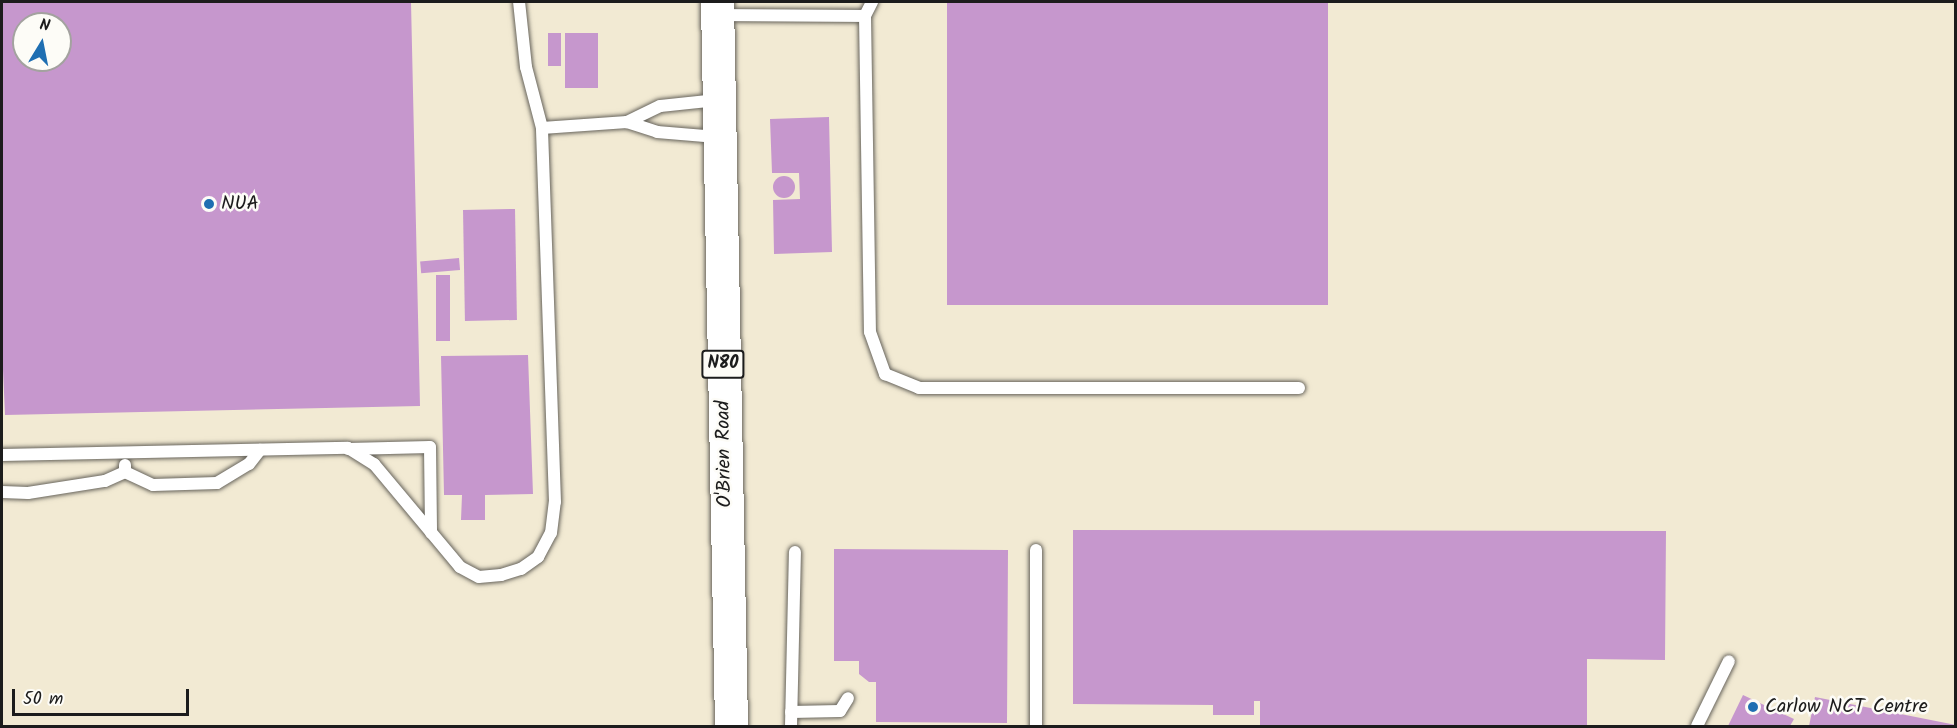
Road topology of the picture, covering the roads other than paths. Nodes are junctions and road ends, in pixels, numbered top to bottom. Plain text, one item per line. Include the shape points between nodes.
1 (519, 2) edge
2 (872, 2) edge
3 (717, 8) edge
4 (865, 16) junction
5 (718, 100) junction
6 (627, 122) junction
7 (542, 128) junction
8 (718, 137) junction
9 (1299, 388) dead end
10 (347, 448) junction
11 (260, 450) junction
12 (125, 453) junction
13 (2, 455) edge
14 (125, 472) junction
15 (2, 492) edge
16 (431, 533) junction
17 (1036, 550) dead end
18 (795, 552) dead end
19 (1729, 661) dead end
20 (848, 699) dead end
21 (791, 712) junction
22 (730, 726) edge
23 (791, 726) edge
24 (1036, 726) edge
25 (1697, 726) edge

1 - 7 lane via 526,67
2 - 4 lane
3 - 4 lane
3 - 5 main road, O'Brien Road / N80
4 - 9 lane via 870,332 885,374 919,388
5 - 6 lane via 660,106
5 - 8 main road, O'Brien Road / N80
6 - 7 lane
6 - 8 lane via 657,132
7 - 16 lane via 555,502 551,533 538,557 522,569 479,577 460,567
8 - 22 main road, O'Brien Road / N80
10 - 11 lane
10 - 16 lane via 374,464
10 - 16 lane via 430,447
11 - 12 lane
11 - 14 lane via 249,464 217,483 153,485
12 - 13 lane
12 - 14 lane
14 - 15 lane via 105,481 28,493
17 - 24 lane
18 - 21 lane
19 - 25 lane
20 - 21 lane via 840,711
21 - 23 lane

